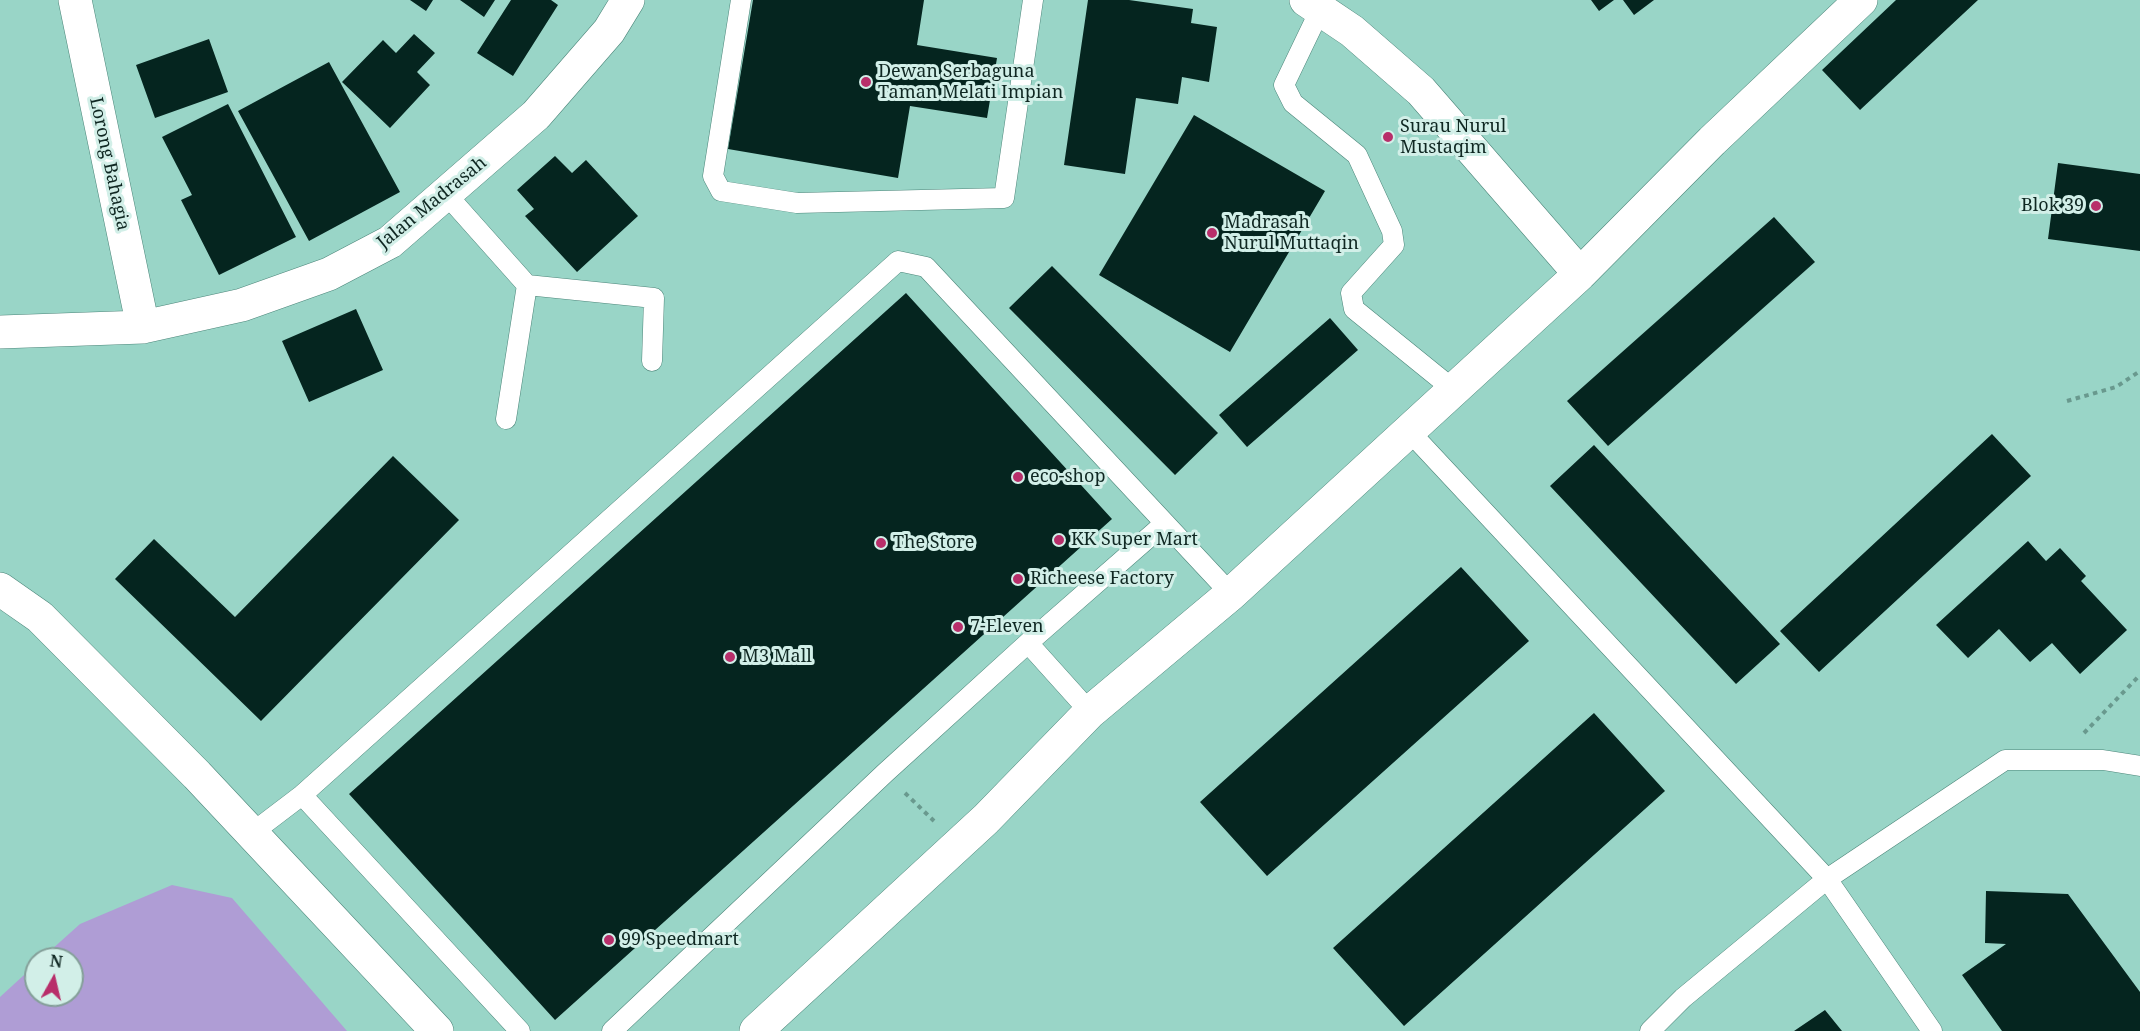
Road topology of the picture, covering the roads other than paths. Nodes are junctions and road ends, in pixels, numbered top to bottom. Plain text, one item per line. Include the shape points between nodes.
1 (75, 0) edge
2 (628, 0) edge
3 (741, 0) edge
4 (1033, 0) edge
5 (1861, 0) edge
6 (1313, 4) edge
7 (446, 194) junction
8 (1580, 274) junction
9 (527, 285) junction
10 (143, 327) junction
11 (0, 332) edge
12 (652, 361) dead end
13 (1454, 390) junction
14 (506, 419) dead end
15 (1409, 431) junction
16 (1164, 524) junction
17 (0, 589) edge
18 (1231, 594) junction
19 (1028, 643) junction
20 (1090, 712) junction
21 (2140, 766) edge
22 (302, 795) junction
23 (252, 833) junction
24 (1827, 879) junction
25 (437, 1031) edge
26 (520, 1031) edge
27 (612, 1031) edge
28 (756, 1031) edge
29 (1650, 1031) edge
30 (1932, 1031) edge

1 - 10 street, Lorong Bahagia
2 - 7 street, Jalan Madrasah via 609,31 536,116
3 - 4 lane via 713,176 721,191 797,203 1004,198
5 - 8 street via 1712,141
6 - 8 street via 1421,91
6 - 13 lane via 1284,85 1293,103 1357,155 1392,231 1394,245 1351,292 1354,309
7 - 9 lane
7 - 10 street, Jalan Madrasah via 390,242 329,274 242,305
8 - 13 street
9 - 12 lane via 654,298
9 - 14 lane
10 - 11 street, Jalan Madrasah
13 - 15 street
15 - 18 street
15 - 24 lane
16 - 18 lane
16 - 19 lane
16 - 22 lane via 926,267 898,261
17 - 23 street via 40,617
18 - 20 street
19 - 20 lane
19 - 27 lane
20 - 28 street via 958,845
21 - 24 lane via 2103,760 2005,760
22 - 23 lane
22 - 26 lane
23 - 25 street
24 - 29 lane via 1690,991
24 - 30 lane

